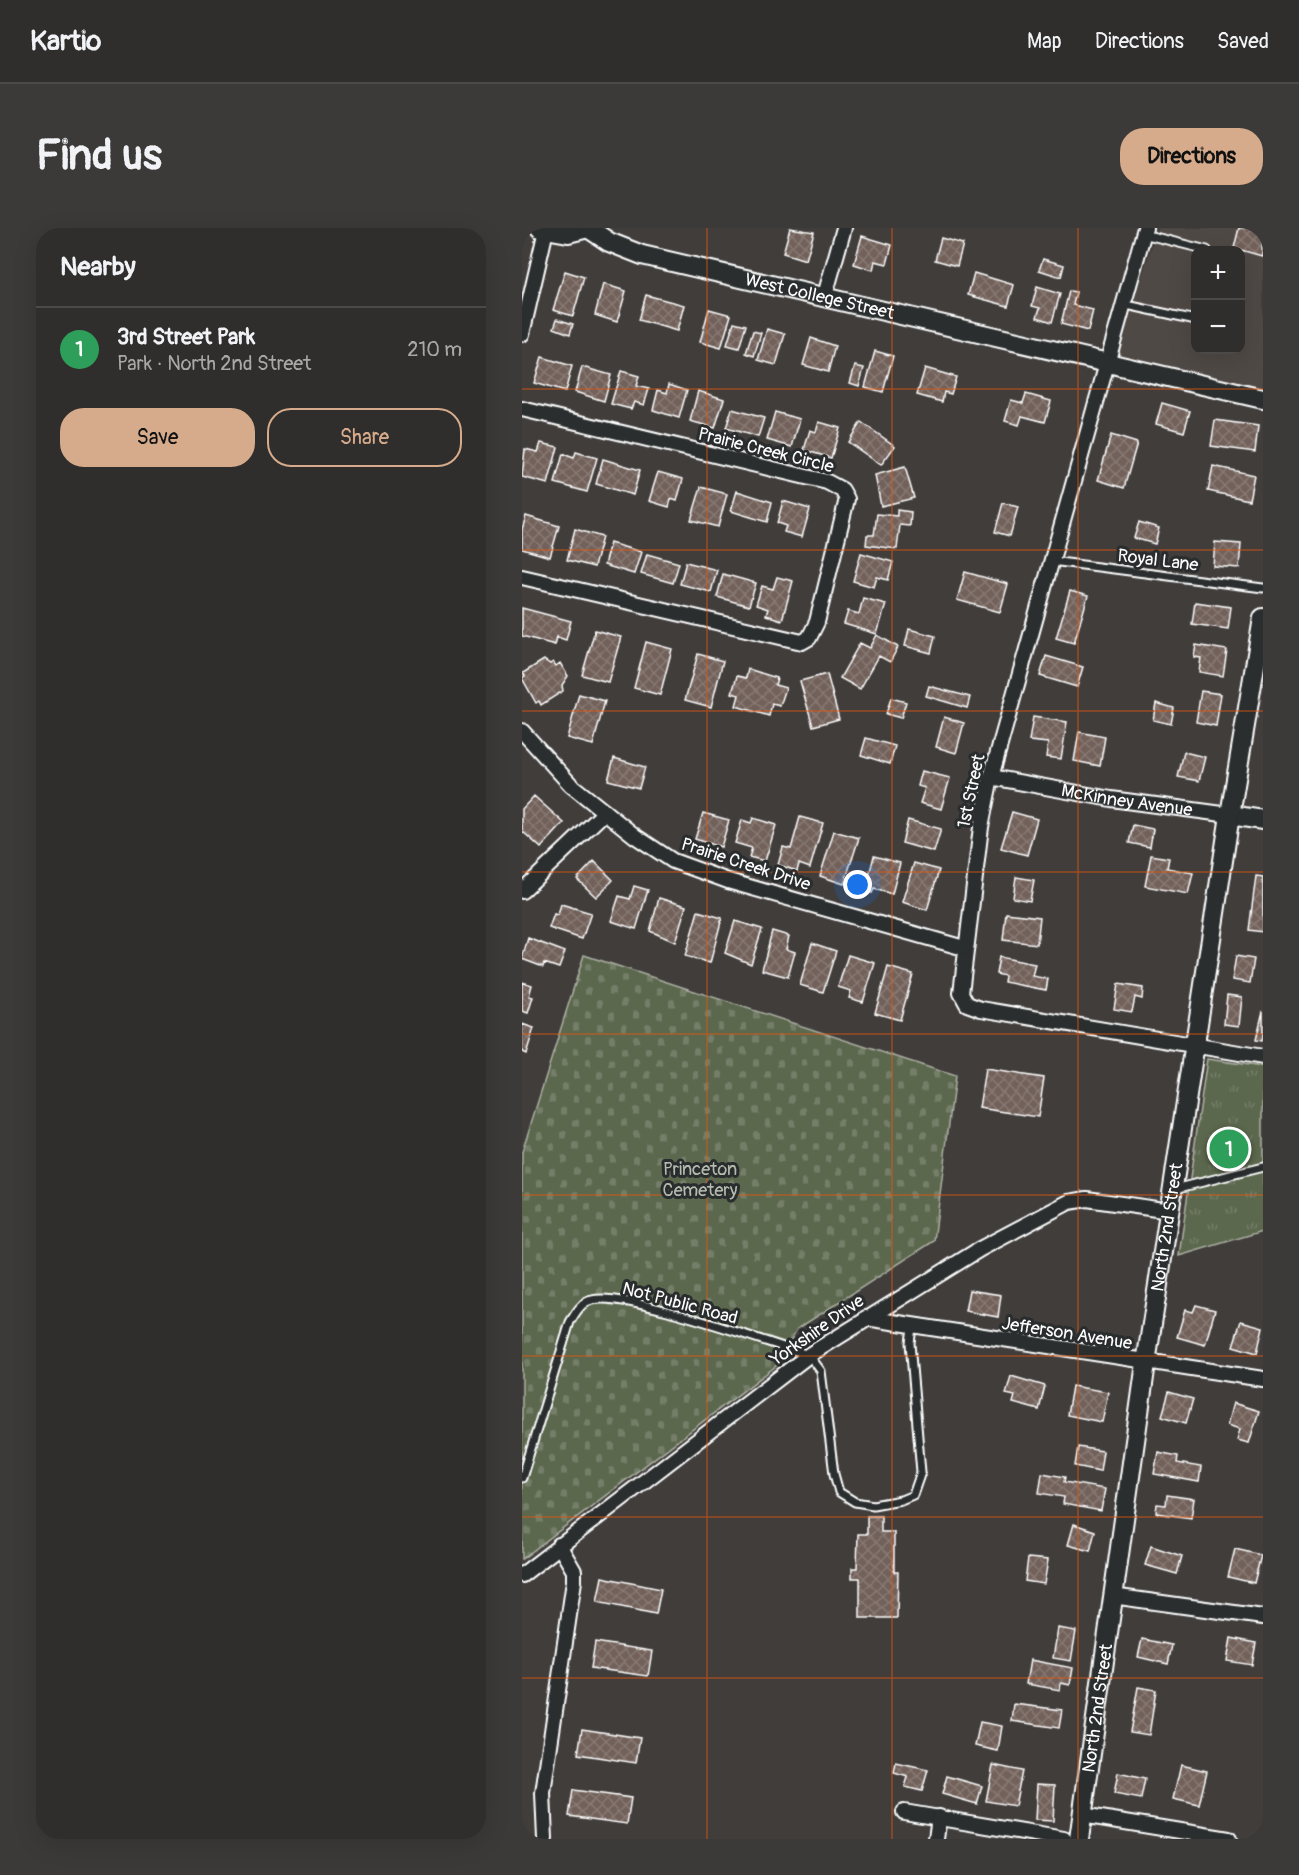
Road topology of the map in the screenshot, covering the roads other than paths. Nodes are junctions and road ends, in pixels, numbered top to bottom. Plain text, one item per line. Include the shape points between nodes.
1 (588, 228) edge
2 (844, 228) edge
3 (543, 229) edge
4 (1144, 231) edge
5 (1194, 246) edge
6 (824, 299) junction
7 (1122, 304) junction
8 (1191, 319) edge
9 (522, 334) edge
10 (1105, 364) junction
11 (1263, 399) edge
12 (522, 409) edge
13 (1050, 561) junction
14 (522, 577) edge
15 (1263, 588) edge
16 (1263, 618) edge
17 (522, 731) edge
18 (991, 777) junction
19 (605, 812) junction
20 (1230, 814) junction
21 (1263, 820) edge
22 (522, 891) edge
23 (964, 948) junction
24 (1196, 1046) junction
25 (1263, 1057) edge
26 (1263, 1167) edge
27 (1173, 1189) junction
28 (1170, 1211) junction
29 (866, 1318) junction
30 (912, 1327) junction
31 (809, 1355) junction
32 (1146, 1363) junction
33 (1263, 1379) edge
34 (522, 1478) edge
35 (559, 1545) junction
36 (522, 1575) edge
37 (1112, 1596) junction
38 (1263, 1617) edge
39 (904, 1812) dead end
40 (1082, 1815) junction
41 (939, 1817) junction
42 (545, 1839) edge
43 (936, 1839) edge
44 (1064, 1839) edge
45 (1078, 1839) edge
46 (1229, 1839) edge

1 - 3 street, West College Street via 568,233
1 - 6 street, West College Street via 609,242 642,255
2 - 6 street
3 - 9 street
4 - 5 lane
4 - 7 street, 1st Street
6 - 10 street, West College Street
7 - 8 lane
7 - 10 street, 1st Street
10 - 11 street, West College Street
10 - 13 street, 1st Street
12 - 14 street, Prairie Creek Circle via 827,482 842,490 847,500 817,622 809,638 802,642
13 - 15 lane, Royal Lane
13 - 18 street, 1st Street
16 - 20 street, North 2nd Street
17 - 19 street, Prairie Creek Drive via 571,785
18 - 20 street, McKinney Avenue via 1111,799
18 - 23 street, 1st Street
19 - 22 street
19 - 23 street, Prairie Creek Drive via 674,861 728,881
20 - 21 street, McKinney Avenue
20 - 24 street, North 2nd Street
23 - 24 street, 1st Street via 961,993 967,1004 998,1013
24 - 25 street
24 - 27 street, North 2nd Street
26 - 27 lane
27 - 28 street, North 2nd Street
28 - 29 street, Yorkshire Drive via 1087,1199 1069,1202 980,1249
28 - 32 street, North 2nd Street
29 - 30 street, Jefferson Avenue
29 - 31 street, Yorkshire Drive
30 - 31 lane via 921,1472 914,1495 901,1500 864,1504 839,1492 821,1371
30 - 32 street, Jefferson Avenue
31 - 34 lane, Not Public Road via 645,1305 591,1300 580,1307 570,1322
31 - 35 street, Yorkshire Drive
32 - 33 street, Jefferson Avenue
32 - 37 street, North 2nd Street
35 - 36 street, Yorkshire Drive
35 - 42 street via 569,1559 574,1581 543,1793
37 - 38 street
37 - 40 street, North 2nd Street
39 - 41 street
40 - 45 street, North 2nd Street
40 - 46 street
41 - 43 street
41 - 44 street

